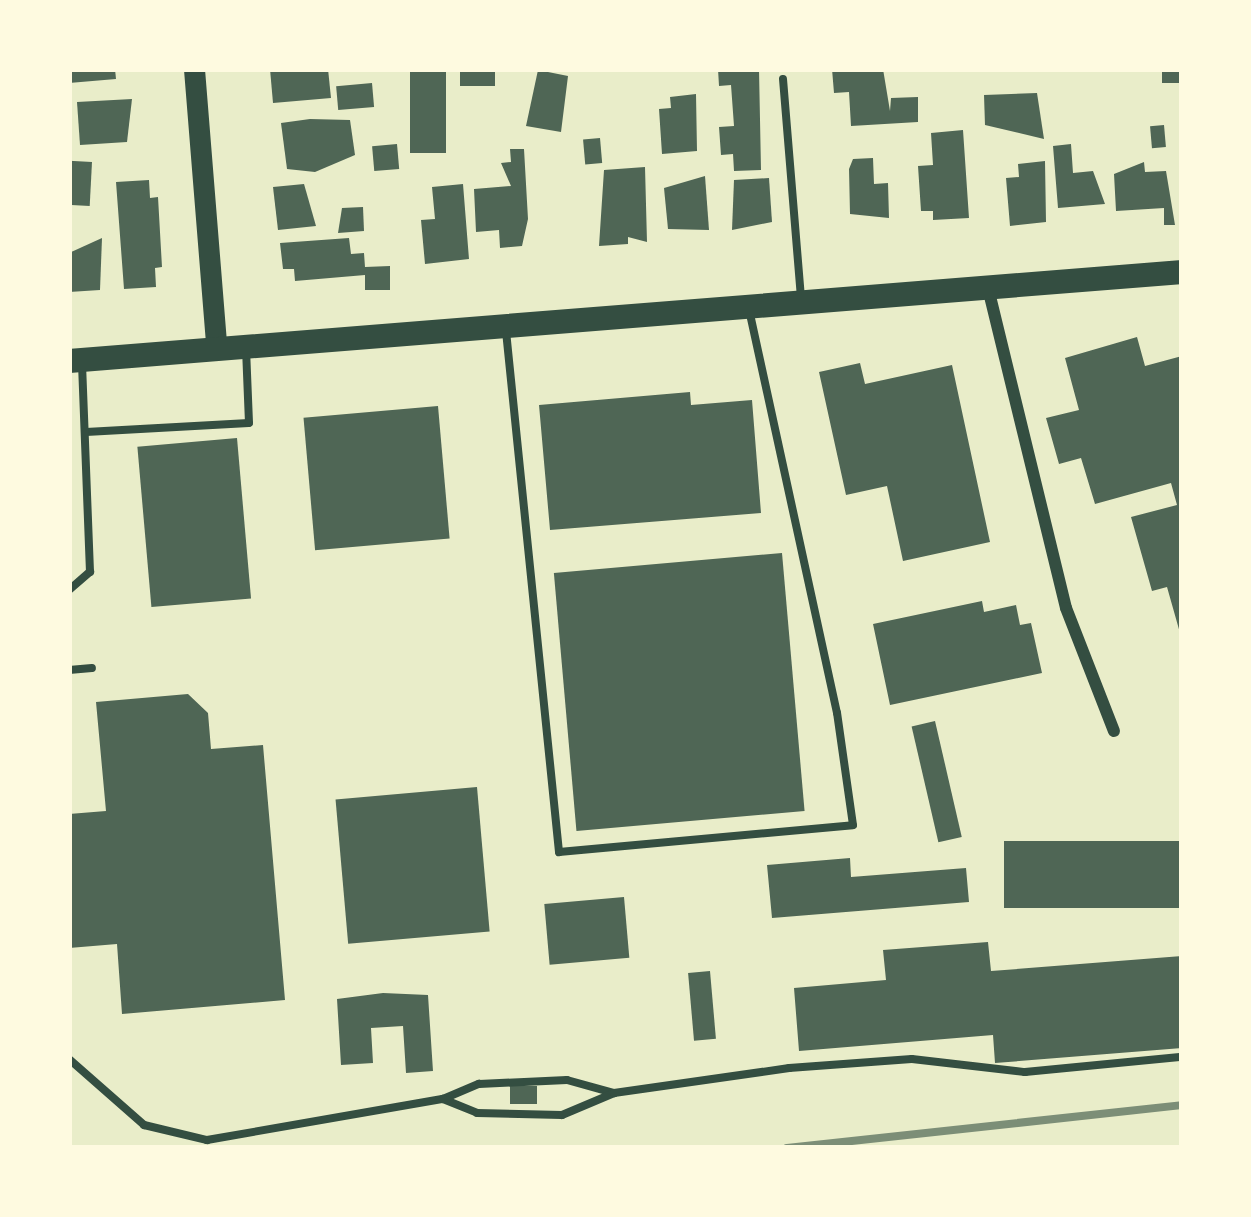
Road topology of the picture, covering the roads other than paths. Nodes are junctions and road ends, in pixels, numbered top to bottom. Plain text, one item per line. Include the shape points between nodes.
1 (194, 69) edge
2 (783, 79) dead end
3 (1182, 272) edge
4 (988, 288) junction
5 (802, 302) junction
6 (749, 306) junction
7 (505, 324) junction
8 (246, 342) junction
9 (216, 345) junction
10 (75, 360) edge
11 (86, 432) junction
12 (72, 590) edge
13 (92, 668) dead end
14 (69, 670) edge
15 (1114, 731) dead end
16 (1182, 1057) edge
17 (69, 1059) edge
18 (614, 1093) junction
19 (443, 1099) junction

1 - 9 street
2 - 5 lane
3 - 4 main road
4 - 5 main road
4 - 15 street via 1066,608
5 - 6 main road
6 - 7 main road
6 - 7 lane via 837,713 853,825 559,852
7 - 8 main road
8 - 9 main road
8 - 11 lane via 249,423
9 - 10 main road
10 - 11 lane
11 - 12 lane via 90,572
13 - 14 lane
16 - 18 lane via 1025,1072 912,1059
17 - 19 lane via 145,1125 207,1139
18 - 19 lane via 567,1080 478,1084
18 - 19 lane via 562,1115 511,1117

